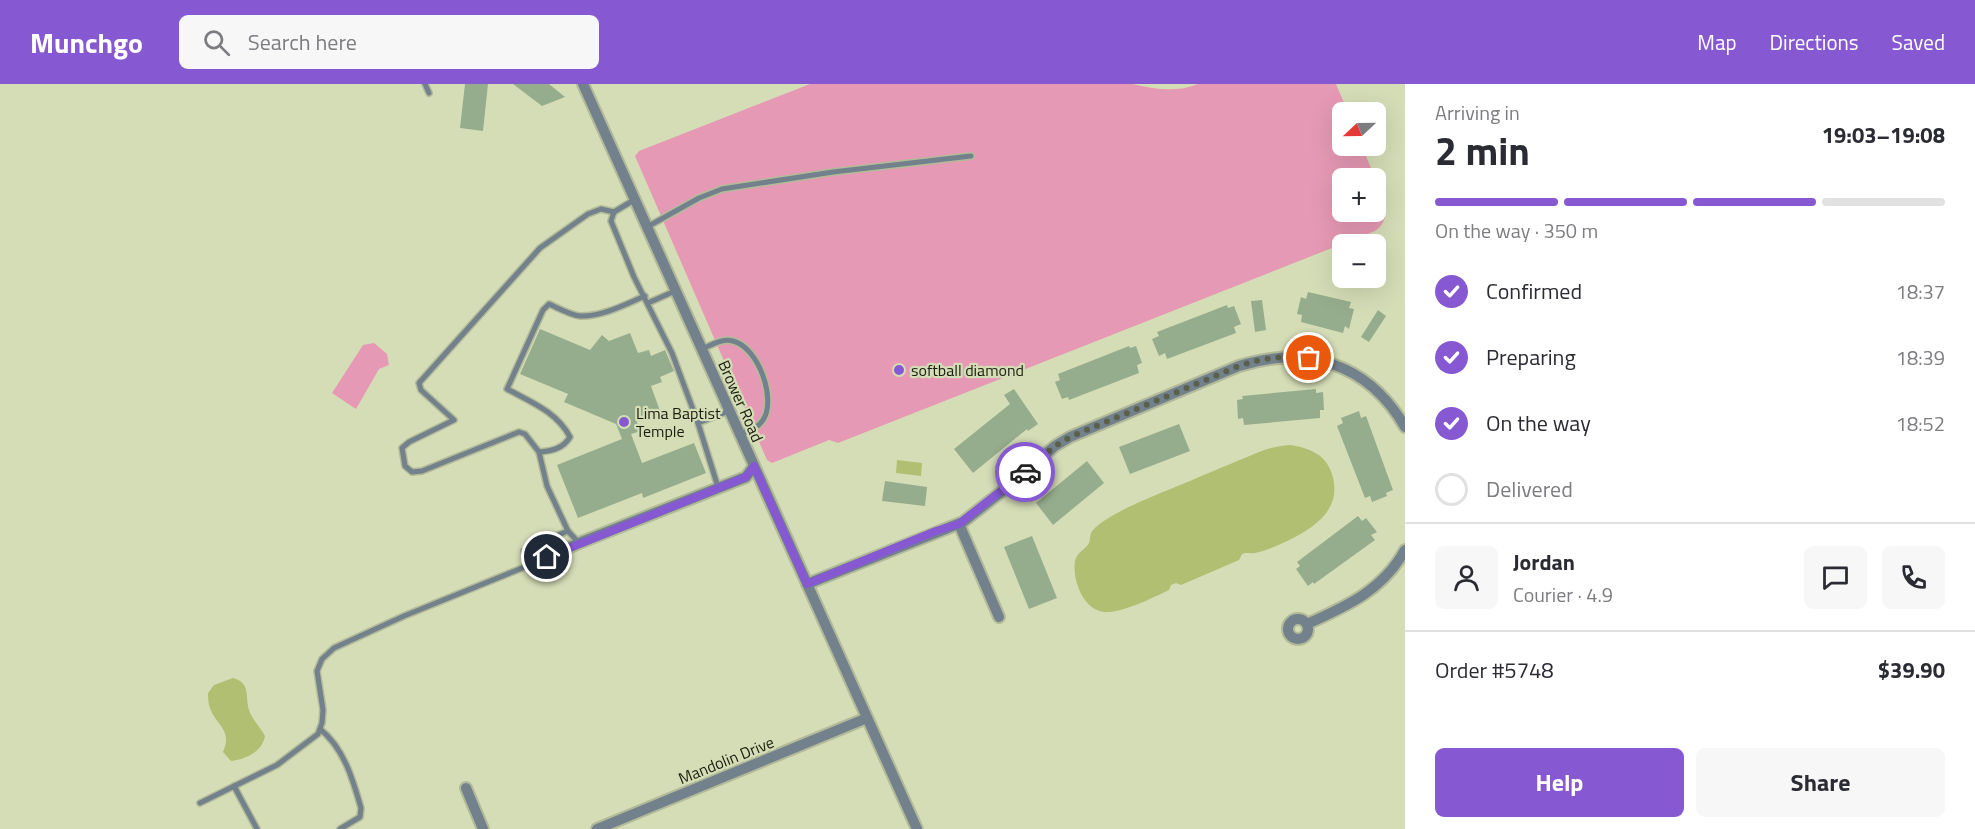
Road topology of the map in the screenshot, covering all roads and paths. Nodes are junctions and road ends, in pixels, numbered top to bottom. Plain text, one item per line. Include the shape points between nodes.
1 (425, 84) edge
2 (583, 84) edge
3 (429, 93) dead end
4 (971, 156) dead end
5 (634, 200) junction
6 (614, 212) junction
7 (647, 226) junction
8 (675, 291) junction
9 (645, 296) junction
10 (648, 303) junction
11 (702, 349) junction
12 (729, 411) junction
13 (698, 423) junction
14 (1405, 426) edge
15 (740, 434) junction
16 (539, 452) junction
17 (754, 466) junction
18 (718, 488) junction
19 (959, 524) junction
20 (568, 531) junction
21 (579, 543) junction
22 (1405, 550) edge
23 (532, 564) junction
24 (807, 584) junction
25 (999, 617) dead end
26 (1307, 624) dead end
27 (867, 718) junction
28 (320, 729) junction
29 (234, 786) junction
30 (465, 788) dead end
31 (200, 804) dead end
32 (256, 829) edge
33 (340, 829) edge
34 (483, 829) edge
35 (597, 829) edge
36 (917, 829) edge

1 - 3 lane
2 - 5 street, Brower Road
4 - 7 lane via 722,189
5 - 6 lane
5 - 7 street, Brower Road
6 - 9 lane via 611,220
6 - 16 lane via 602,209 588,214 532,256 419,383 421,390 454,420 402,448 405,466 412,472 519,432
7 - 8 street, Brower Road
8 - 10 lane
8 - 11 street, Brower Road
9 - 10 lane
9 - 16 lane via 593,315 579,316 549,304 543,310 507,389 548,411 564,425 570,437 566,443
10 - 13 lane
11 - 12 street, Brower Road
11 - 15 lane via 721,341 735,341 753,357 762,374 768,393 767,413 761,423
12 - 13 lane
12 - 15 street, Brower Road
13 - 18 lane
14 - 19 street via 1379,393 1351,372 1309,358 1263,358 1070,437
15 - 17 street, Brower Road
16 - 20 lane via 548,486
17 - 18 street via 746,477
17 - 24 street, Brower Road
18 - 21 street
19 - 24 street
19 - 25 street
20 - 21 lane
20 - 23 lane via 524,551
21 - 23 street
22 - 26 street via 1371,591
23 - 28 lane via 334,648 322,659 317,671 323,710
24 - 27 street, Brower Road
27 - 35 street, Mandolin Drive
27 - 36 street, Brower Road
28 - 29 lane via 294,754
28 - 33 lane via 339,751 361,808 360,817
29 - 31 lane
29 - 32 lane
30 - 34 street

